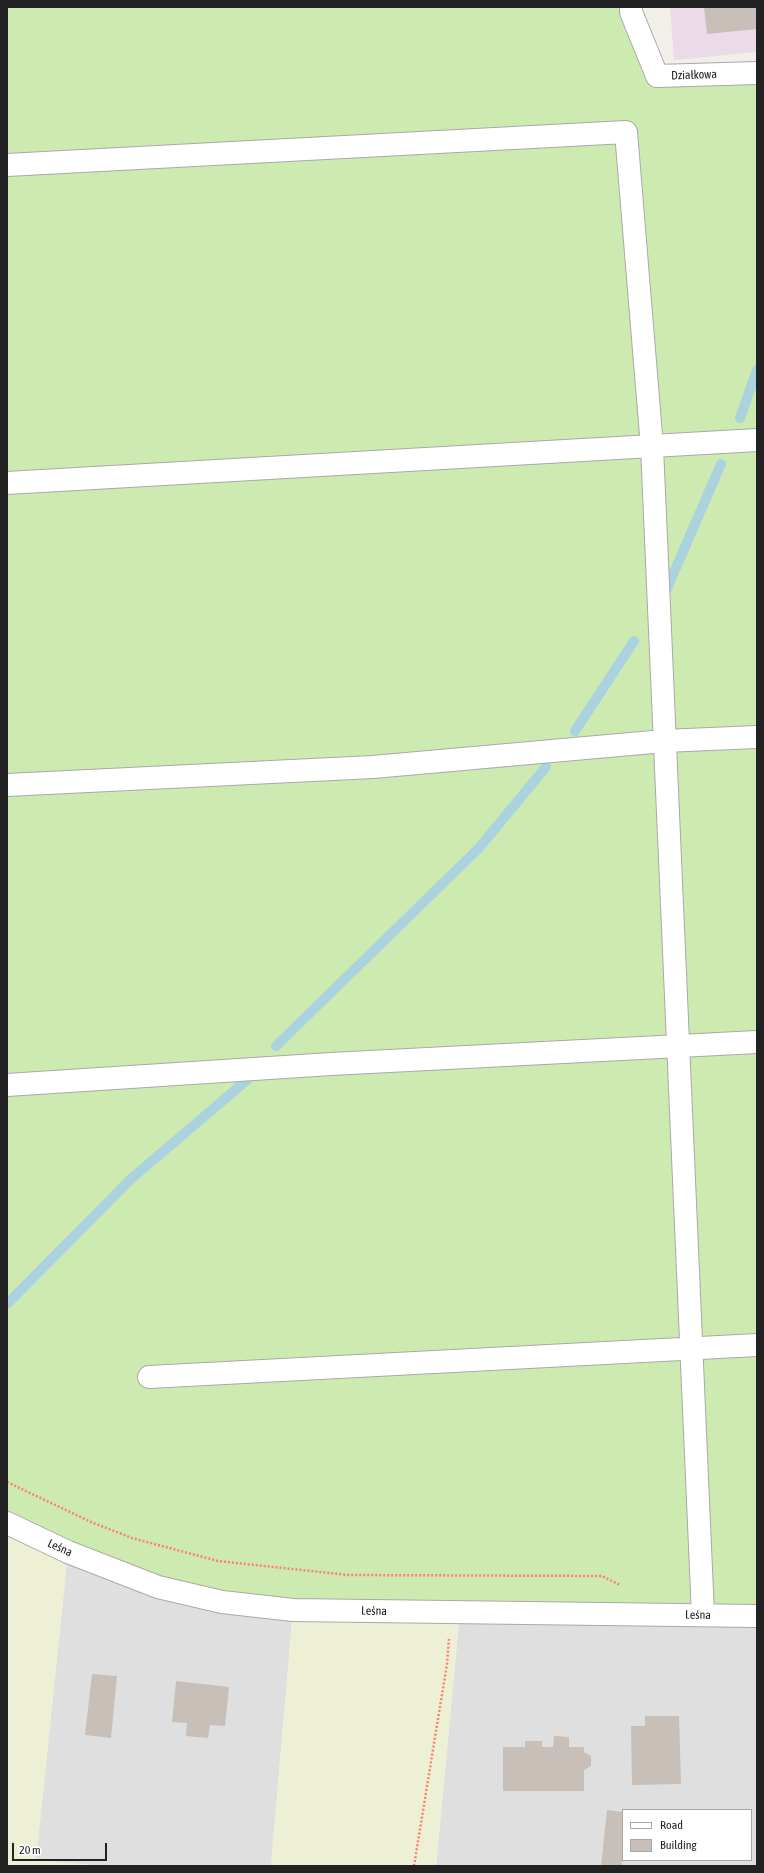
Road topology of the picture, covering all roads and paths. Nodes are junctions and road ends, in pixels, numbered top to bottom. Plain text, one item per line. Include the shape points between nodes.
1 (631, 7) edge
2 (757, 73) edge
3 (7, 164) edge
4 (757, 440) edge
5 (652, 447) junction
6 (7, 483) edge
7 (757, 737) edge
8 (664, 741) junction
9 (7, 785) edge
10 (757, 1042) edge
11 (678, 1045) junction
12 (7, 1086) edge
13 (757, 1346) edge
14 (692, 1350) junction
15 (150, 1377) dead end
16 (7, 1482) edge
17 (7, 1524) edge
18 (623, 1586) dead end
19 (451, 1612) junction
20 (703, 1615) junction
21 (757, 1616) edge
22 (414, 1866) edge

1 - 2 street, Działkowa via 657,76
3 - 5 street via 626,132
4 - 5 street
5 - 6 street
5 - 8 street
7 - 8 street
8 - 9 street via 373,767
8 - 11 street
10 - 11 street
11 - 12 street via 331,1064
11 - 14 street
13 - 14 street
14 - 15 street
14 - 20 street
16 - 18 path via 91,1522 132,1538 218,1561 348,1574 602,1576
17 - 19 street, Leśna via 68,1552 158,1587 222,1602 292,1610
19 - 20 street, Leśna
19 - 22 path via 447,1664
20 - 21 street, Leśna

